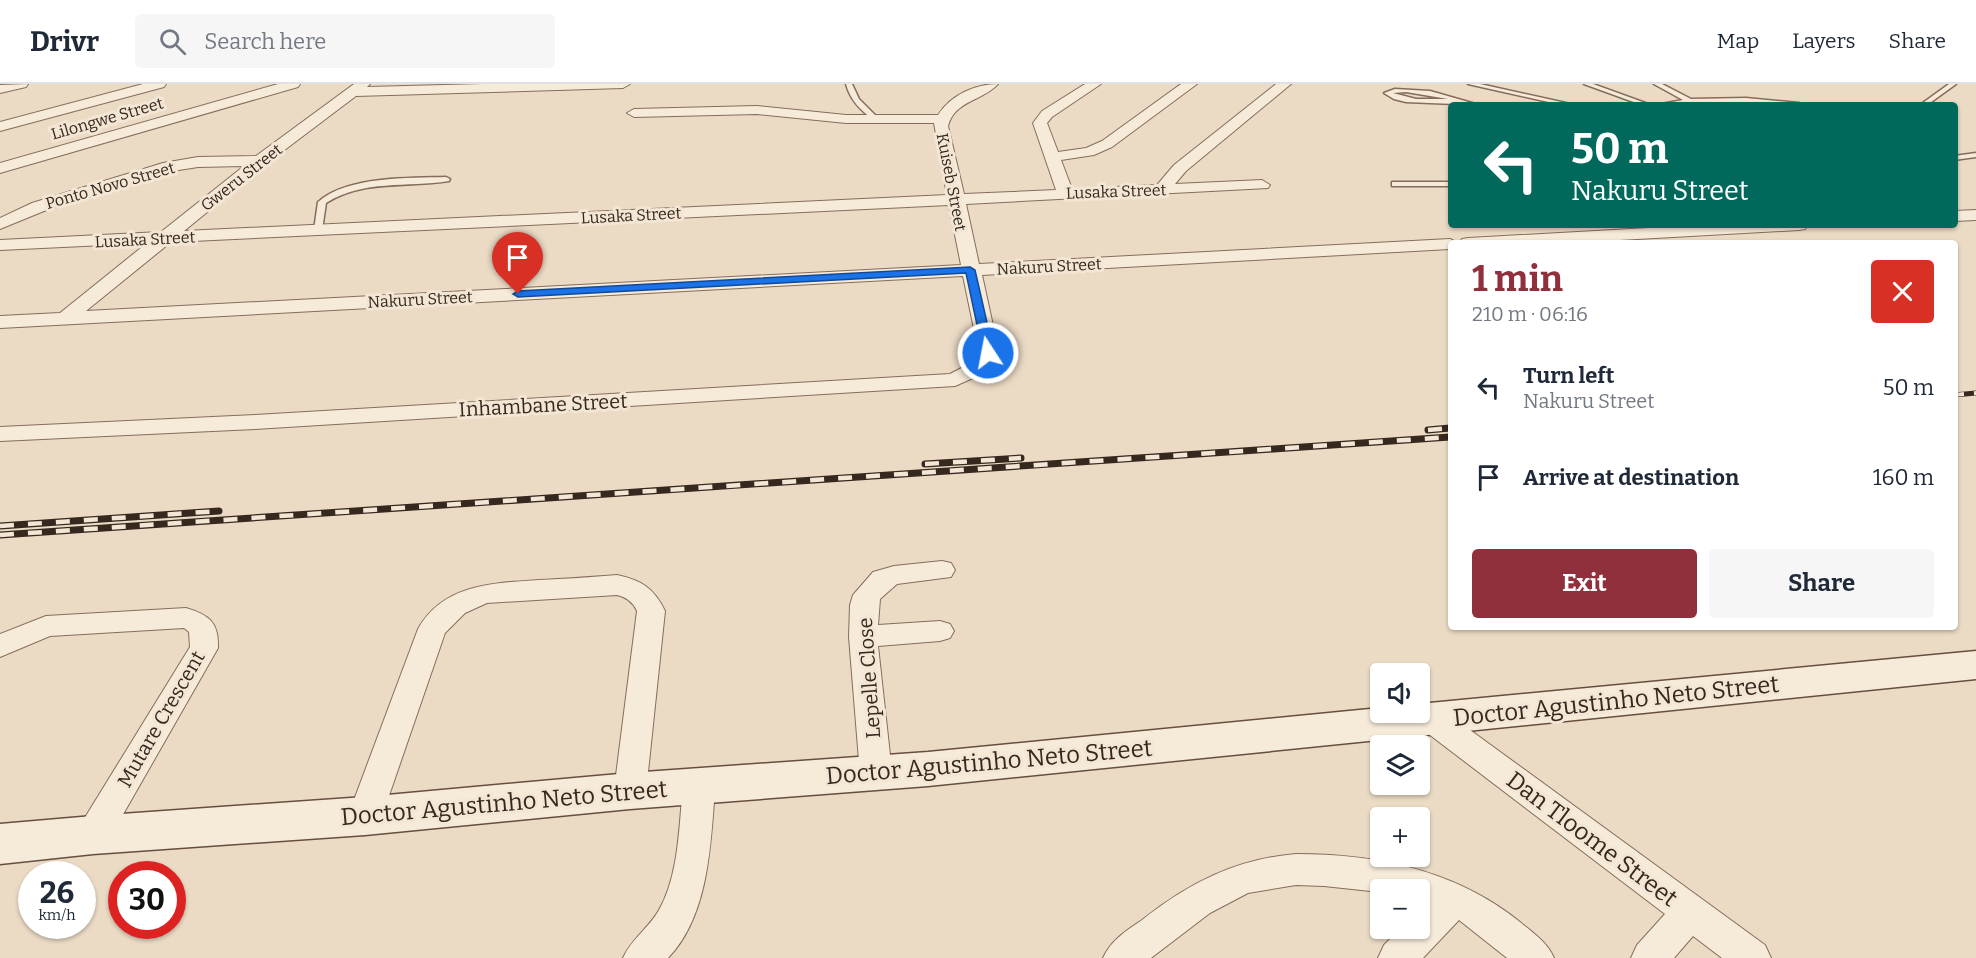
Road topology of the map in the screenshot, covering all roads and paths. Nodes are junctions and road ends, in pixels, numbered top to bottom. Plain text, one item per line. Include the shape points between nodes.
1 (21, 84) edge
2 (159, 84) edge
3 (293, 84) edge
4 (613, 84) edge
5 (623, 84) edge
6 (849, 84) edge
7 (991, 84) edge
8 (1094, 84) edge
9 (1190, 84) edge
10 (1284, 84) edge
11 (1471, 84) edge
12 (1515, 84) edge
13 (1587, 84) edge
14 (1657, 84) edge
15 (1953, 84) edge
16 (530, 86) edge
17 (445, 87) edge
18 (358, 88) edge
19 (0, 89) edge
20 (1547, 99) junction
21 (1690, 100) junction
22 (1465, 102) edge
23 (1560, 102) edge
24 (1639, 102) edge
25 (1678, 102) edge
26 (1764, 102) edge
27 (1927, 102) edge
28 (1448, 103) edge
29 (634, 114) dead end
30 (876, 119) junction
31 (942, 119) junction
32 (0, 127) edge
33 (1958, 149) edge
34 (1966, 155) junction
35 (1976, 156) edge
36 (1052, 157) junction
37 (1958, 158) edge
38 (260, 161) junction
39 (0, 168) edge
40 (446, 180) dead end
41 (1395, 184) dead end
42 (1448, 184) edge
43 (1262, 185) dead end
44 (1162, 189) junction
45 (1065, 193) junction
46 (956, 198) junction
47 (1976, 215) edge
48 (1958, 216) edge
49 (0, 224) edge
50 (1723, 228) edge
51 (318, 230) junction
52 (165, 238) junction
53 (1519, 240) edge
54 (1448, 244) edge
55 (0, 245) edge
56 (970, 270) junction
57 (66, 318) junction
58 (0, 322) edge
59 (0, 434) edge
60 (942, 570) dead end
61 (940, 631) dead end
62 (863, 637) junction
63 (0, 645) edge
64 (1976, 665) edge
65 (1433, 720) junction
66 (876, 773) junction
67 (699, 788) junction
68 (630, 791) junction
69 (365, 816) junction
70 (93, 835) junction
71 (0, 844) edge
72 (1456, 899) junction
73 (1689, 913) junction
74 (642, 958) edge
75 (1122, 958) edge
76 (1397, 958) edge
77 (1535, 958) edge
78 (1650, 958) edge
79 (1752, 958) edge

1 - 19 street
2 - 32 street
3 - 39 street, Lilongwe Street
4 - 5 street
4 - 16 street
6 - 30 lane via 862,108
7 - 31 street, Kuiseb Street via 952,107
8 - 36 street via 1042,118 1040,123
9 - 36 street via 1107,144 1089,152
10 - 44 street via 1180,168
11 - 20 lane
12 - 20 lane
13 - 24 lane
14 - 21 lane
15 - 27 lane
16 - 17 street
17 - 18 street
18 - 38 street, Gweru Street
20 - 23 lane
21 - 25 lane
21 - 26 lane
22 - 28 lane via 1412,87 1399,87 1387,93
29 - 30 street via 757,110
30 - 31 street
31 - 46 street, Kuiseb Street
33 - 34 lane
34 - 35 lane
34 - 37 lane
36 - 45 street
38 - 49 street, Ponto Novo Street via 198,162 163,168 38,207
38 - 52 street, Gweru Street
40 - 51 lane via 379,183 328,197 322,202
41 - 42 lane
43 - 44 street, Lusaka Street
44 - 45 street, Lusaka Street
45 - 46 street, Lusaka Street
46 - 51 street, Lusaka Street
46 - 56 street, Kuiseb Street
47 - 48 street
50 - 53 street
51 - 52 street, Lusaka Street
52 - 55 street, Lusaka Street
52 - 57 street, Gweru Street
54 - 56 street, Nakuru Street
56 - 57 street, Nakuru Street
56 - 59 street, Inhambane Street via 988,353 974,372 940,383
57 - 58 street, Nakuru Street
60 - 62 street, Lepelle Close via 894,575 874,586 864,605
61 - 62 street
62 - 66 street, Lepelle Close
63 - 70 street, Mutare Crescent via 46,626 186,618 202,627 204,648
64 - 65 street, Doctor Agustinho Neto Street
65 - 66 street, Doctor Agustinho Neto Street
65 - 73 street, Dan Tloome Street
66 - 67 street, Doctor Agustinho Neto Street
67 - 68 street, Doctor Agustinho Neto Street
67 - 74 street via 691,865 682,902 665,933
68 - 69 street, Doctor Agustinho Neto Street
68 - 69 street via 651,611 647,601 631,588 617,585 486,593 453,607 432,629
69 - 70 street, Doctor Agustinho Neto Street
70 - 71 street, Doctor Agustinho Neto Street
72 - 75 street via 1414,884 1344,872 1303,869 1248,877 1205,896
72 - 76 street
72 - 77 street via 1492,922
73 - 78 street
73 - 79 street, Dan Tloome Street

